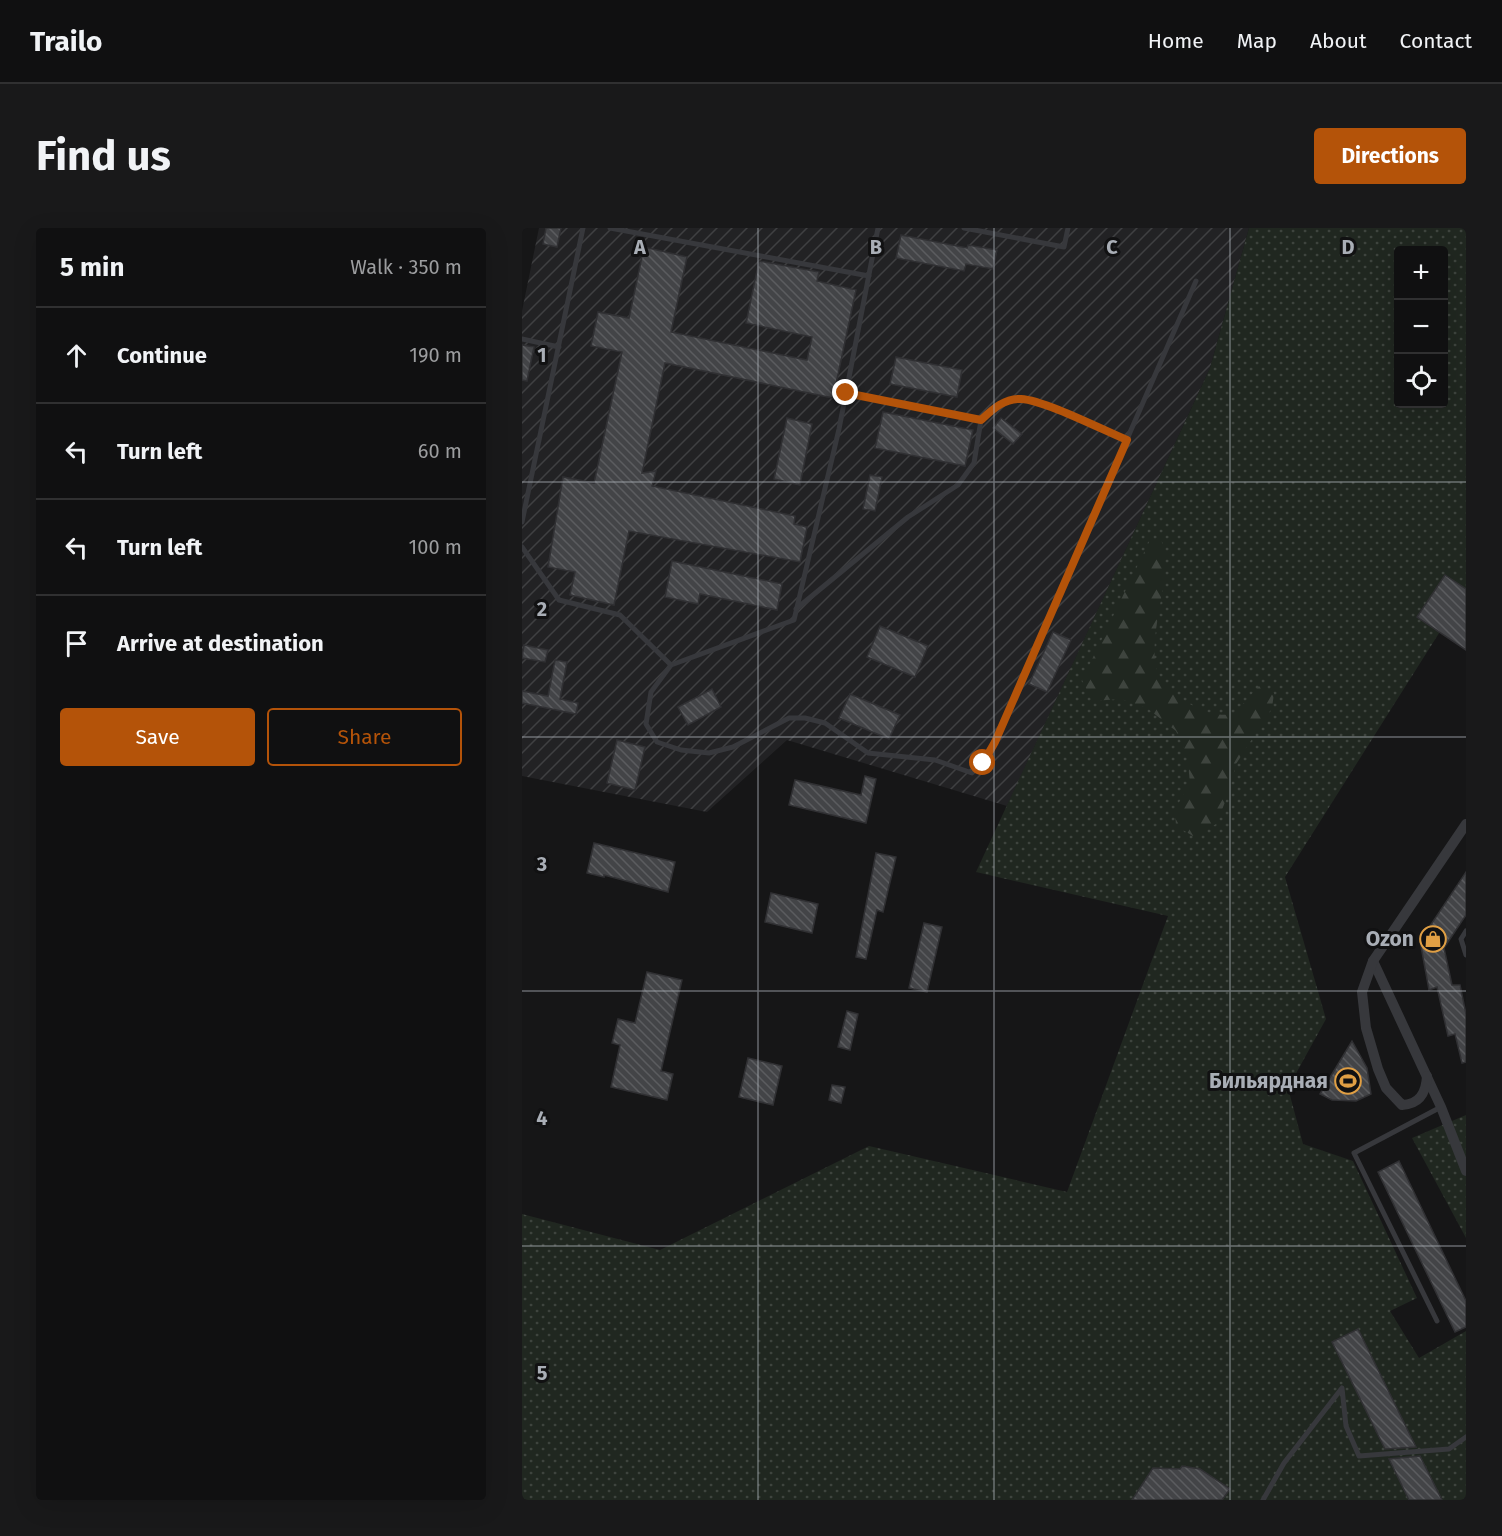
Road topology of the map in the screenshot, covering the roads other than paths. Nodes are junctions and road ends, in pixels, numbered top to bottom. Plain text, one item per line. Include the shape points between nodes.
1 (583, 228) edge
2 (610, 228) edge
3 (878, 228) edge
4 (964, 228) edge
5 (1068, 228) edge
6 (869, 276) junction
7 (1196, 281) dead end
8 (522, 339) edge
9 (559, 346) junction
10 (846, 393) junction
11 (981, 420) junction
12 (1127, 440) junction
13 (522, 522) edge
14 (522, 547) edge
15 (796, 609) junction
16 (671, 665) junction
17 (1466, 824) edge
18 (1466, 931) edge
19 (1466, 955) edge
20 (1373, 961) junction
21 (1426, 1076) junction
22 (1441, 1107) junction
23 (1466, 1171) edge
24 (1437, 1321) dead end
25 (1466, 1437) edge
26 (1263, 1500) edge

1 - 9 lane
2 - 6 lane
3 - 6 lane
4 - 5 lane via 1064,247
6 - 10 lane
7 - 12 lane
8 - 9 lane
9 - 13 lane
10 - 11 lane
10 - 15 lane
11 - 12 lane via 998,404 1020,399 1039,403
11 - 15 lane via 974,463 958,485 909,517
12 - 16 lane via 995,742 983,763 972,772 935,760 868,753 825,723 805,718 789,718 733,747 709,753 657,742 646,724 651,692
14 - 16 lane via 559,600 620,615
15 - 16 lane via 794,620
17 - 20 street
18 - 19 lane via 1461,939
20 - 21 street
20 - 21 street via 1362,992 1362,1009 1386,1088 1402,1105 1412,1104 1426,1089
21 - 22 street
22 - 23 street
22 - 24 lane via 1354,1154
25 - 26 lane via 1449,1449 1359,1456 1346,1426 1342,1388 1284,1463

